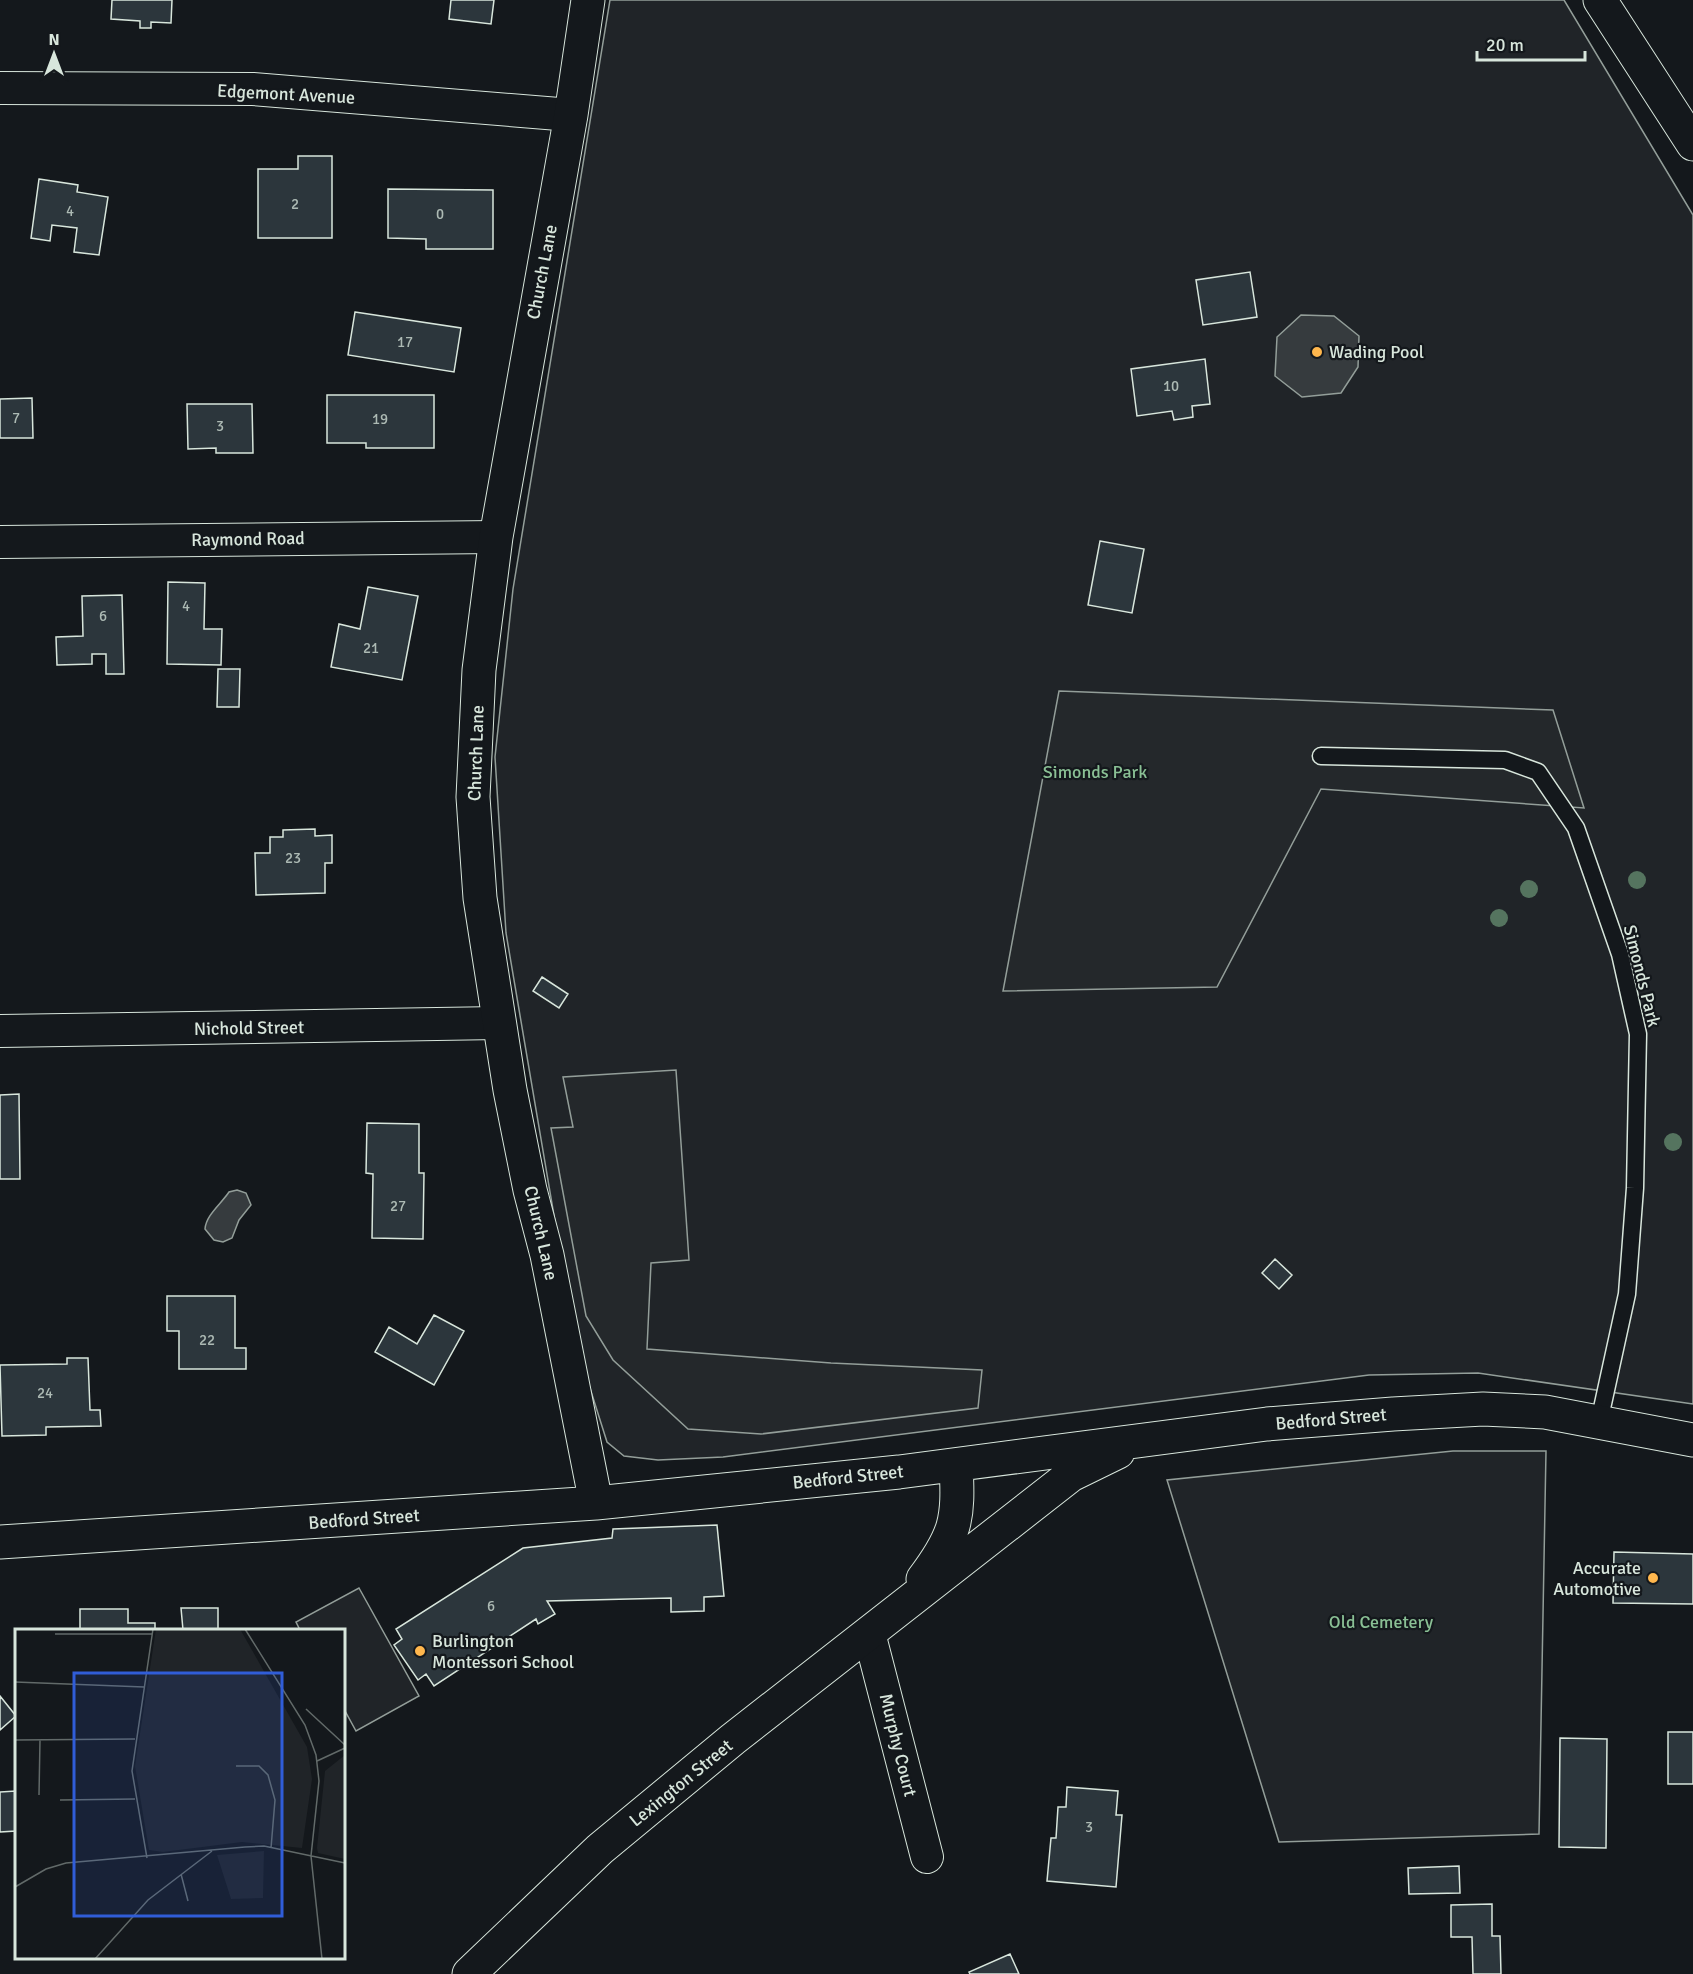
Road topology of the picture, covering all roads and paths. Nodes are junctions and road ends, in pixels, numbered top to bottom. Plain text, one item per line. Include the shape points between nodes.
1 (588, 0) edge
2 (1600, 0) edge
3 (0, 88) edge
4 (571, 115) junction
5 (1693, 144) edge
6 (496, 537) junction
7 (0, 542) edge
8 (1321, 756) dead end
9 (498, 1023) junction
10 (0, 1031) edge
11 (1599, 1422) junction
12 (1141, 1440) junction
13 (1693, 1440) edge
14 (956, 1465) junction
15 (596, 1503) junction
16 (0, 1542) edge
17 (904, 1605) junction
18 (869, 1633) junction
19 (927, 1857) dead end
20 (469, 1974) edge

1 - 4 street, Church Lane
2 - 5 street
3 - 4 street, Edgemont Avenue via 253,89
4 - 6 street, Church Lane
6 - 7 street, Raymond Road
6 - 9 street, Church Lane via 479,670 473,797 480,898
8 - 11 lane, Simonds Park via 1505,760 1538,772 1576,828 1620,954 1638,1034 1635,1188 1627,1294
9 - 10 street, Nichold Street
9 - 15 street, Church Lane
11 - 12 street, Bedford Street via 1545,1412 1483,1410 1267,1424
11 - 13 street, Bedford Street
12 - 14 street, Bedford Street
12 - 17 street, Lexington Street via 1071,1475
14 - 15 street, Bedford Street
14 - 17 street, Lexington Street via 954,1531
15 - 16 street, Bedford Street
17 - 18 street, Lexington Street
18 - 19 street, Murphy Court
18 - 20 street, Lexington Street via 600,1849

